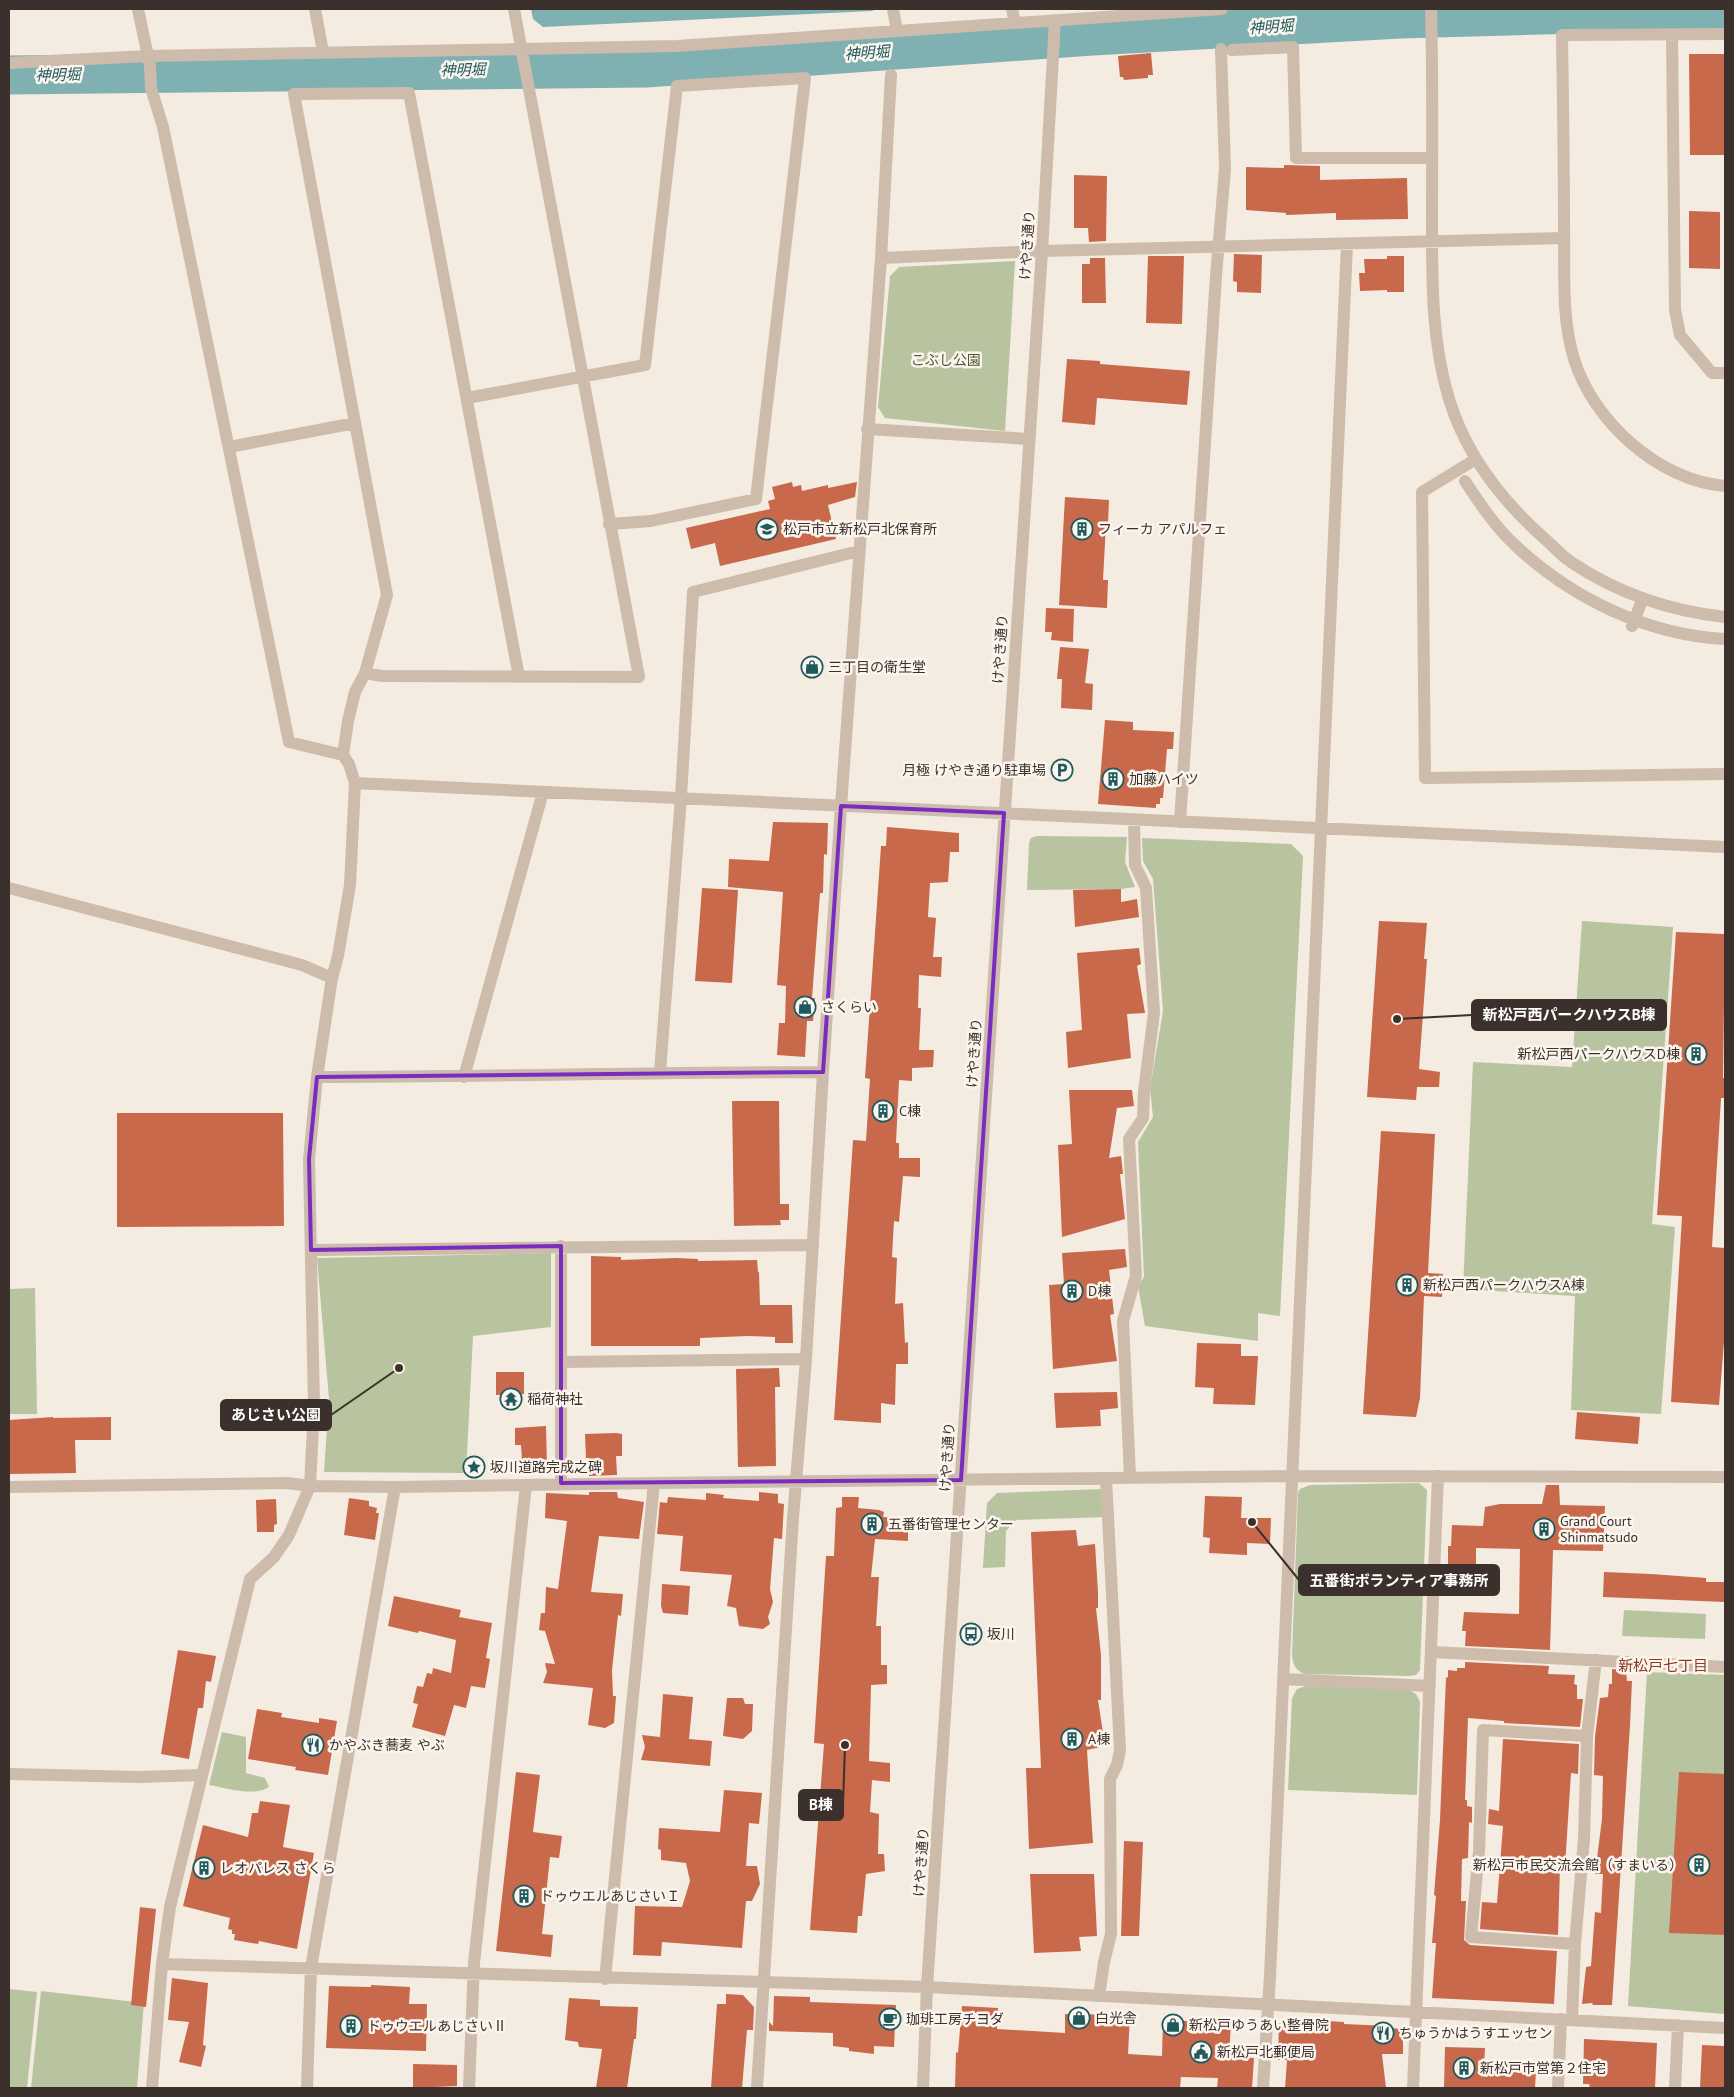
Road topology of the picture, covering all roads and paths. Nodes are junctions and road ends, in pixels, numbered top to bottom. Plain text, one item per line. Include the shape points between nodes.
1 (138, 9) edge
2 (315, 9) edge
3 (514, 9) edge
4 (893, 9) edge
5 (1012, 9) edge
6 (1222, 9) edge
7 (1430, 9) edge
8 (1015, 23) junction
9 (1055, 24) junction
10 (897, 31) junction
11 (1725, 34) edge
12 (1672, 35) junction
13 (323, 52) junction
14 (522, 54) junction
15 (149, 61) junction
16 (9, 63) edge
17 (891, 75) dead end
18 (1432, 158) junction
19 (1564, 238) junction
20 (1432, 240) junction
21 (1347, 244) junction
22 (1218, 247) junction
23 (1042, 251) junction
24 (881, 258) junction
25 (1725, 373) edge
26 (582, 378) junction
27 (467, 398) junction
28 (355, 423) junction
29 (868, 429) junction
30 (1029, 439) junction
31 (229, 447) junction
32 (1476, 460) junction
33 (1465, 481) dead end
34 (1725, 486) edge
35 (609, 524) junction
36 (859, 551) junction
37 (1643, 598) junction
38 (1725, 617) edge
39 (1633, 623) junction
40 (1725, 639) edge
41 (365, 673) junction
42 (518, 677) junction
43 (343, 756) junction
44 (1621, 763) dead end
45 (1725, 774) edge
46 (1620, 776) junction
47 (355, 783) junction
48 (543, 792) junction
49 (681, 797) junction
50 (841, 806) junction
51 (1004, 813) junction
52 (1134, 820) junction
53 (1180, 822) junction
54 (1321, 829) junction
55 (1725, 846) edge
56 (9, 888) edge
57 (332, 978) junction
58 (660, 1072) junction
59 (823, 1072) junction
60 (317, 1076) junction
61 (464, 1077) junction
62 (813, 1245) junction
63 (561, 1246) junction
64 (311, 1250) junction
65 (806, 1359) junction
66 (561, 1362) junction
67 (1291, 1476) junction
68 (1438, 1476) junction
69 (1130, 1477) junction
70 (1725, 1477) edge
71 (1106, 1478) junction
72 (961, 1480) junction
73 (561, 1483) junction
74 (654, 1483) junction
75 (796, 1483) junction
76 (526, 1485) junction
77 (310, 1486) junction
78 (395, 1487) junction
79 (9, 1488) edge
80 (1432, 1652) junction
81 (1596, 1660) junction
82 (1725, 1667) edge
83 (1283, 1679) junction
84 (1430, 1686) junction
85 (1588, 1736) junction
86 (9, 1774) edge
87 (202, 1775) junction
88 (1575, 1944) junction
89 (162, 1964) junction
90 (311, 1968) junction
91 (473, 1974) junction
92 (605, 1979) junction
93 (764, 1983) junction
94 (928, 1987) junction
95 (1099, 1996) junction
96 (1269, 2005) junction
97 (1416, 2014) junction
98 (1567, 2019) junction
99 (1678, 2025) junction
100 (1725, 2028) edge
101 (152, 2088) edge
102 (307, 2088) edge
103 (469, 2088) edge
104 (757, 2088) edge
105 (923, 2088) edge
106 (1263, 2088) edge
107 (1413, 2088) edge
108 (1558, 2088) edge
109 (1675, 2088) edge

1 - 15 street
2 - 13 street
3 - 14 street
4 - 10 street
5 - 8 street
6 - 9 street
7 - 18 street
8 - 9 street
8 - 10 street
9 - 23 street, けやき通り
10 - 14 street
11 - 12 street
12 - 19 street via 1562,35
12 - 25 street via 1675,310 1680,335 1712,373
13 - 14 street
13 - 15 street
14 - 26 street
15 - 16 street
15 - 31 street via 151,88 163,127
17 - 24 street
18 - 20 street
18 - 22 street via 1296,158 1293,47 1226,50 1225,169
19 - 20 street
19 - 34 street via 1564,310 1568,336 1588,391 1617,431 1642,452 1668,469
20 - 21 street
20 - 32 street via 1436,335 1441,366 1449,399
21 - 22 street
21 - 54 street
22 - 23 street
22 - 53 street
23 - 24 street
23 - 30 street, けやき通り
24 - 29 street
26 - 27 street
26 - 35 street
26 - 35 street via 645,365 677,86 805,78 756,499 651,521
27 - 28 street via 409,93 294,94
27 - 42 street
28 - 31 street
28 - 41 street via 387,595
29 - 30 street
29 - 36 street
30 - 51 street, けやき通り
31 - 43 street via 289,742
32 - 37 street via 1524,521 1570,562 1619,589
32 - 46 street via 1422,492 1425,778
33 - 39 street via 1515,546 1583,596
35 - 42 street via 640,677
36 - 49 street via 693,592
36 - 50 street
37 - 38 street
37 - 39 street
39 - 40 street via 1692,636
41 - 42 street via 382,676
41 - 43 street via 355,692
43 - 47 street
44 - 46 street
45 - 46 street
47 - 48 street
47 - 57 street via 350,885
48 - 49 street
48 - 61 street
49 - 50 street
49 - 58 street
50 - 51 street
50 - 59 street
51 - 52 street
51 - 72 street, けやき通り
52 - 53 street
52 - 69 street via 1135,865 1146,888 1154,1013 1143,1118 1129,1139 1136,1276 1123,1321
53 - 54 street
54 - 55 street
54 - 67 street
56 - 57 street via 302,965
57 - 60 street
58 - 59 street
58 - 61 street
59 - 62 street
60 - 61 street
60 - 64 street via 309,1159
62 - 63 street
62 - 65 street
63 - 64 street
63 - 66 street
64 - 77 street via 314,1408
65 - 66 street
65 - 75 street
66 - 73 street
67 - 68 street
67 - 69 street
67 - 83 street
68 - 70 street
68 - 80 street
69 - 71 street
71 - 72 street
71 - 95 street via 1120,1750 1110,1779 1111,1934
72 - 75 street
72 - 94 street, けやき通り
73 - 74 street
73 - 76 street
74 - 75 street
74 - 92 street
75 - 93 street
76 - 78 street
76 - 91 street
77 - 78 street
77 - 79 street via 287,1483
77 - 87 street via 289,1535 274,1557 250,1579
78 - 90 street
80 - 81 street
80 - 84 street
81 - 82 street
81 - 85 street
83 - 84 street
83 - 96 street
84 - 97 street
85 - 88 street
85 - 88 street via 1483,1730 1472,1937
86 - 87 street
87 - 89 street via 170,1907
88 - 98 street
89 - 90 street
89 - 101 street
90 - 91 street
90 - 102 street
91 - 92 street
91 - 103 street
92 - 93 street
93 - 94 street
93 - 104 street
94 - 95 street
94 - 105 street, けやき通り
95 - 96 street
96 - 97 street
96 - 106 street
97 - 98 street
97 - 107 street
98 - 99 street
98 - 108 street
99 - 100 street
99 - 109 street

